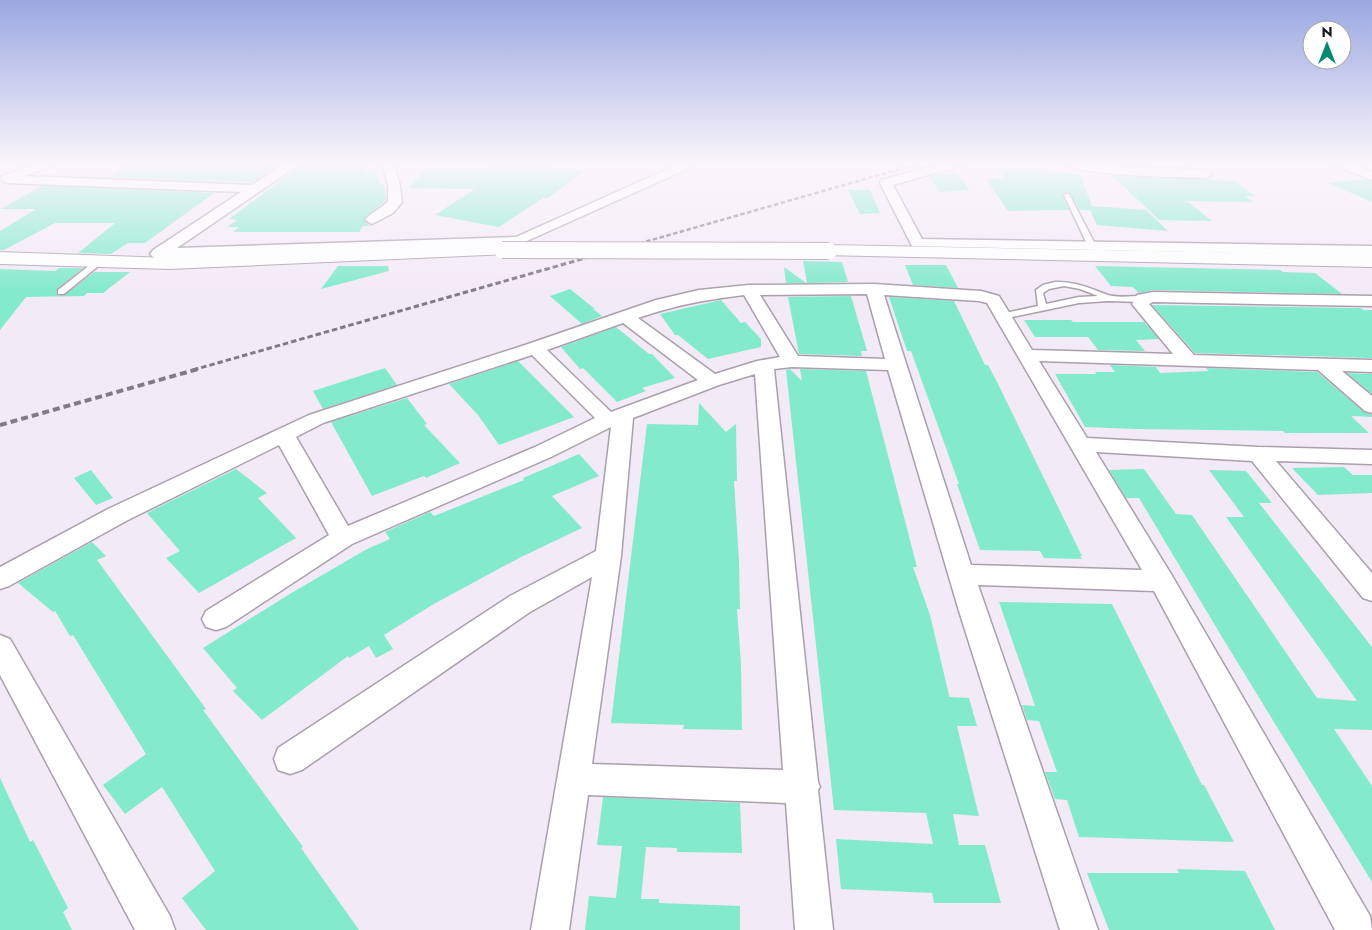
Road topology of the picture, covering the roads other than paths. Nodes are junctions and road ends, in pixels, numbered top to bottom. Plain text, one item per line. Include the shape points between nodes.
1 (227, 206) edge
2 (391, 206) edge
3 (594, 206) edge
4 (898, 206) edge
5 (1074, 206) edge
6 (372, 220) dead end
7 (1092, 246) junction
8 (1372, 251) edge
9 (261, 256) junction
10 (0, 258) edge
11 (151, 258) junction
12 (1372, 261) edge
13 (98, 263) junction
14 (874, 289) junction
15 (749, 290) junction
16 (61, 292) dead end
17 (1108, 298) junction
18 (1143, 299) junction
19 (1372, 301) edge
20 (1042, 307) junction
21 (1003, 316) junction
22 (625, 317) junction
23 (535, 348) junction
24 (1026, 355) junction
25 (792, 361) junction
26 (1189, 361) junction
27 (764, 365) junction
28 (896, 365) junction
29 (1324, 365) junction
30 (1372, 366) edge
31 (712, 381) junction
32 (1372, 407) edge
33 (616, 417) junction
34 (284, 434) junction
35 (1078, 444) junction
36 (1258, 454) junction
37 (1372, 457) edge
38 (343, 538) junction
39 (608, 556) junction
40 (962, 575) junction
41 (0, 578) edge
42 (1162, 581) junction
43 (1372, 591) edge
44 (216, 619) dead end
45 (0, 647) edge
46 (290, 759) dead end
47 (573, 779) junction
48 (803, 787) junction
49 (156, 930) edge
50 (550, 930) edge
51 (814, 930) edge
52 (1079, 930) edge
53 (1356, 930) edge

1 - 11 street
2 - 6 street
3 - 9 street via 518,241 383,244
4 - 7 street via 917,243
5 - 7 lane
7 - 8 street
9 - 11 main road
9 - 12 main road, bridge via 502,250 829,251
10 - 13 main road
11 - 13 main road
13 - 16 lane
14 - 15 street
14 - 21 street via 981,296 993,300
14 - 28 street
15 - 22 street via 699,295
15 - 25 street
17 - 18 lane
17 - 20 lane
17 - 20 lane via 1082,287 1054,285 1039,292
18 - 19 street
18 - 26 street via 1140,304
20 - 21 lane
21 - 24 street
22 - 23 street
22 - 31 street
23 - 33 street
23 - 34 street via 316,419
24 - 26 street
24 - 35 street
25 - 27 street
25 - 28 street
26 - 29 street
27 - 31 street
27 - 48 street
28 - 40 street
29 - 30 street
29 - 32 street
31 - 33 street
33 - 38 street
33 - 39 street
34 - 38 street
34 - 41 street via 117,514
35 - 36 street
35 - 42 street
36 - 37 street
36 - 43 street
38 - 44 street
39 - 46 street via 520,604
39 - 47 street
40 - 42 street
40 - 52 street
42 - 53 street
45 - 49 street
47 - 48 street
47 - 50 street
48 - 51 street

